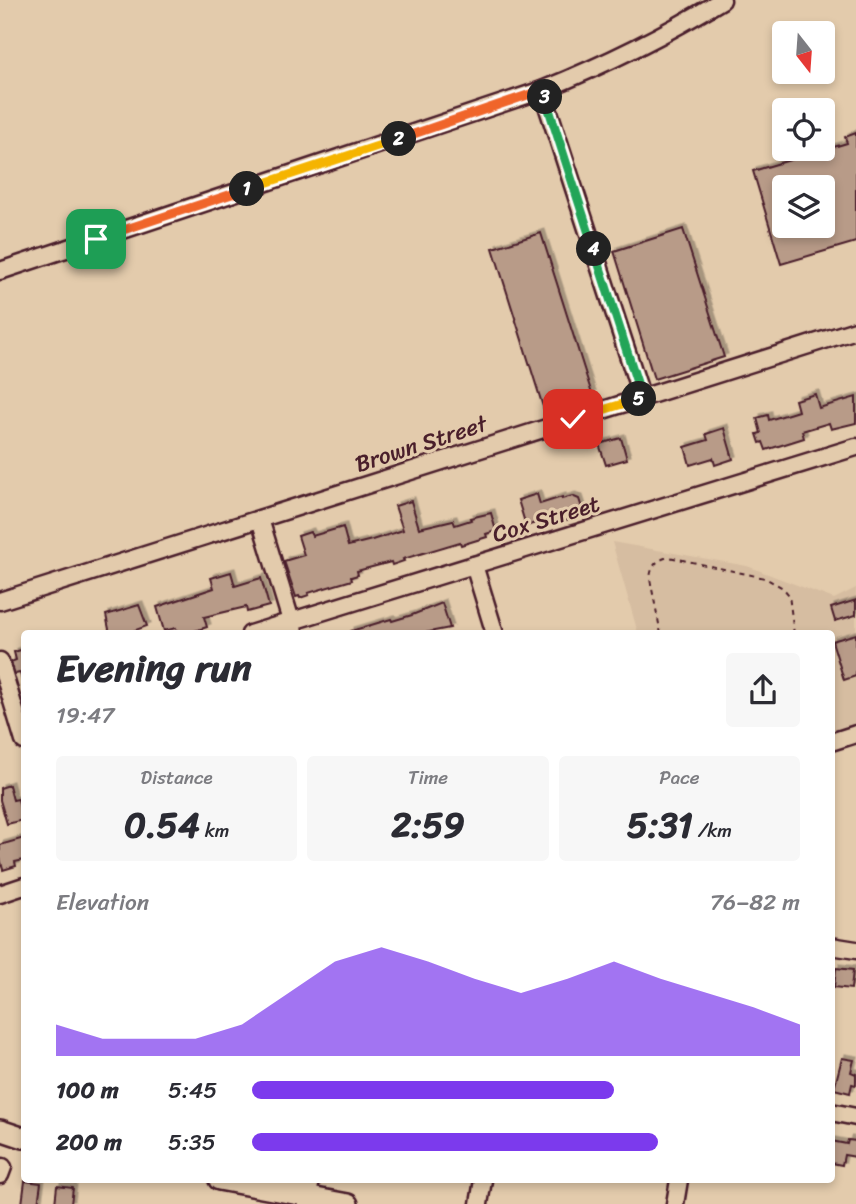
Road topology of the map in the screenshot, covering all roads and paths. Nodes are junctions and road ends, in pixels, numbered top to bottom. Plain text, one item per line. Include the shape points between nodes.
1 (722, 0) edge
2 (542, 90) junction
3 (0, 271) edge
4 (856, 330) edge
5 (642, 398) junction
6 (856, 447) edge
7 (260, 519) junction
8 (474, 565) junction
9 (0, 601) edge
10 (293, 627) edge
11 (275, 630) edge
12 (494, 630) edge
13 (660, 630) edge
14 (793, 630) edge
15 (0, 662) edge
16 (19, 704) edge
17 (856, 734) edge
18 (835, 741) edge
19 (21, 887) edge
20 (0, 894) edge
21 (835, 947) edge
22 (856, 950) edge
23 (835, 1113) edge
24 (856, 1117) edge
25 (0, 1129) edge
26 (21, 1137) edge
27 (240, 1183) edge
28 (483, 1183) edge
29 (679, 1183) edge
30 (308, 1193) edge
31 (348, 1204) edge
32 (479, 1204) edge
33 (676, 1204) edge

1 - 2 street via 630,50
2 - 3 street
2 - 5 street
4 - 5 street, Brown Street
5 - 7 street, Brown Street
6 - 8 street, Cox Street
7 - 9 street, Brown Street
7 - 10 street
8 - 10 street, Cox Street
8 - 12 street
10 - 11 street, Cox Street
13 - 14 path via 650,571 659,560 669,557 774,582 789,595
15 - 16 street
17 - 18 street
19 - 20 street
21 - 22 street
23 - 24 street
25 - 26 main road
27 - 30 main road
28 - 32 street
29 - 33 street
30 - 31 main road

